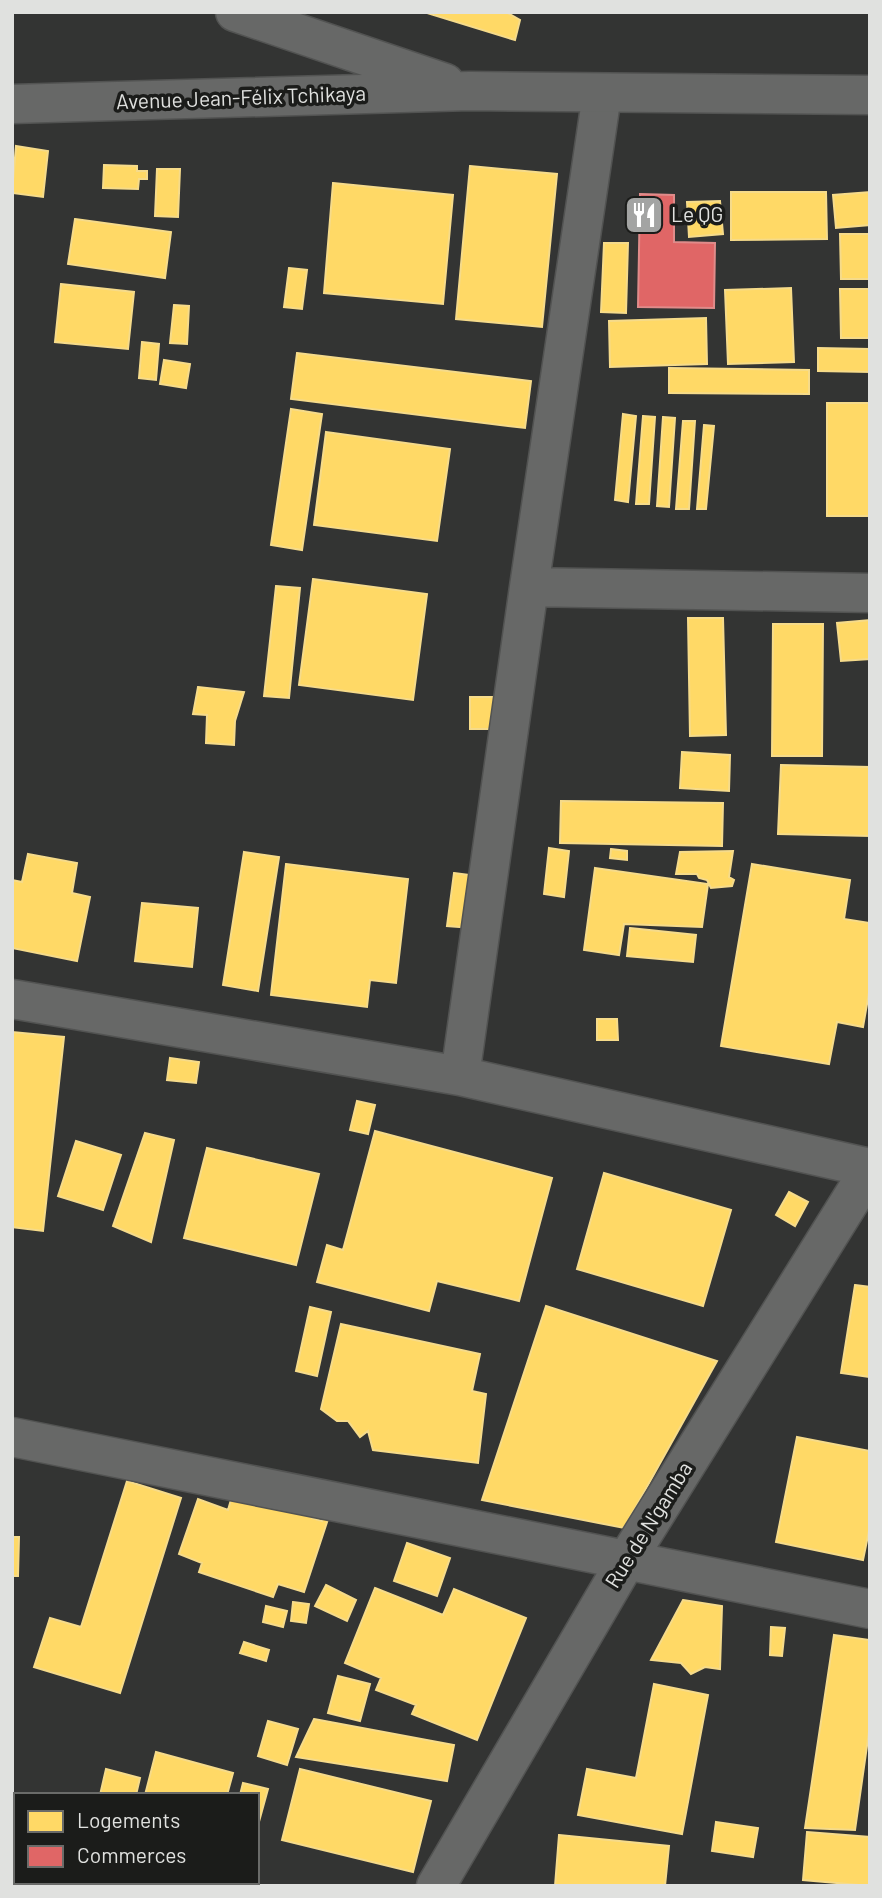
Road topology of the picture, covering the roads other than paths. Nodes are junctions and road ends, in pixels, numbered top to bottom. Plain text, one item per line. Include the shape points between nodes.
1 (235, 12) edge
2 (470, 92) junction
3 (602, 94) junction
4 (870, 95) edge
5 (12, 104) edge
6 (528, 587) junction
7 (870, 593) edge
8 (12, 999) edge
9 (460, 1076) junction
10 (870, 1169) edge
11 (12, 1437) edge
12 (626, 1561) junction
13 (870, 1609) edge
14 (436, 1886) edge

1 - 2 street, Avenue Jean-Félix Tchikaya
2 - 3 street, Avenue Jean-Félix Tchikaya
2 - 5 street, Avenue Jean-Félix Tchikaya
3 - 4 street, Avenue Jean-Félix Tchikaya
3 - 6 street
6 - 7 street
6 - 9 street
8 - 9 street
9 - 10 street
10 - 12 street, Rue de N'gamba
11 - 12 street
12 - 13 street
12 - 14 street, Rue de N'gamba

